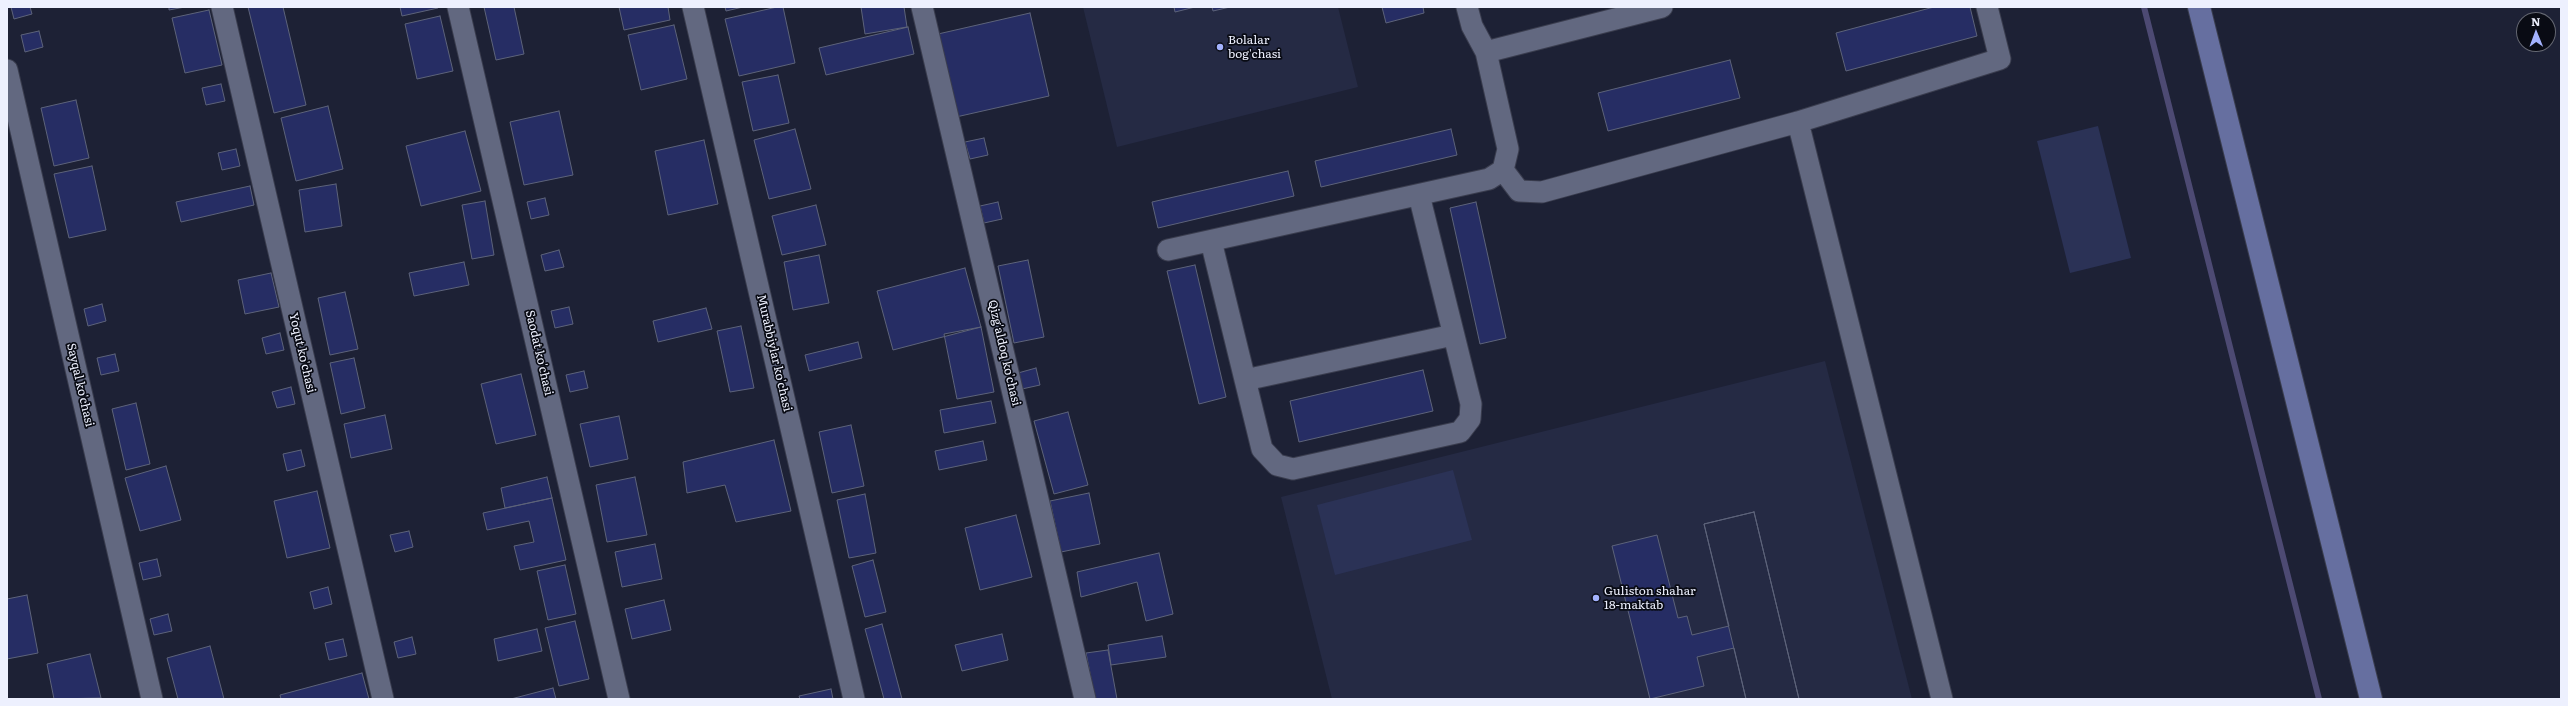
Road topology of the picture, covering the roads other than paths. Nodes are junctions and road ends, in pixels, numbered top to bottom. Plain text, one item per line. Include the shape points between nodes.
1 (222, 7) edge
2 (458, 7) edge
3 (693, 7) edge
4 (922, 7) edge
5 (1468, 7) edge
6 (1662, 7) edge
7 (1987, 7) edge
8 (2199, 7) edge
9 (1486, 52) junction
10 (7, 70) edge
11 (1798, 122) junction
12 (1503, 170) junction
13 (1419, 195) junction
14 (1211, 241) junction
15 (1168, 250) dead end
16 (1452, 335) junction
17 (1245, 380) junction
18 (152, 699) edge
19 (383, 699) edge
20 (619, 699) edge
21 (854, 699) edge
22 (1085, 699) edge
23 (1942, 699) edge
24 (2371, 699) edge

1 - 19 street, Yoqut ko'chasi
2 - 20 street, Saodat ko'chasi
3 - 21 street, Murabbiylar ko'chasi
4 - 22 street, Qizg'aldoq ko'chasi
5 - 9 street via 1472,26
6 - 9 street
7 - 11 street via 2000,59
8 - 24 main road
9 - 12 street via 1508,149
10 - 18 street, Sayqal ko'chasi
11 - 12 street via 1542,192 1520,191
11 - 23 street
12 - 13 street via 1489,179
13 - 14 street
13 - 16 street
14 - 15 street
14 - 17 street
16 - 17 street
16 - 17 street via 1471,404 1470,419 1460,432 1293,469 1277,465 1262,449

